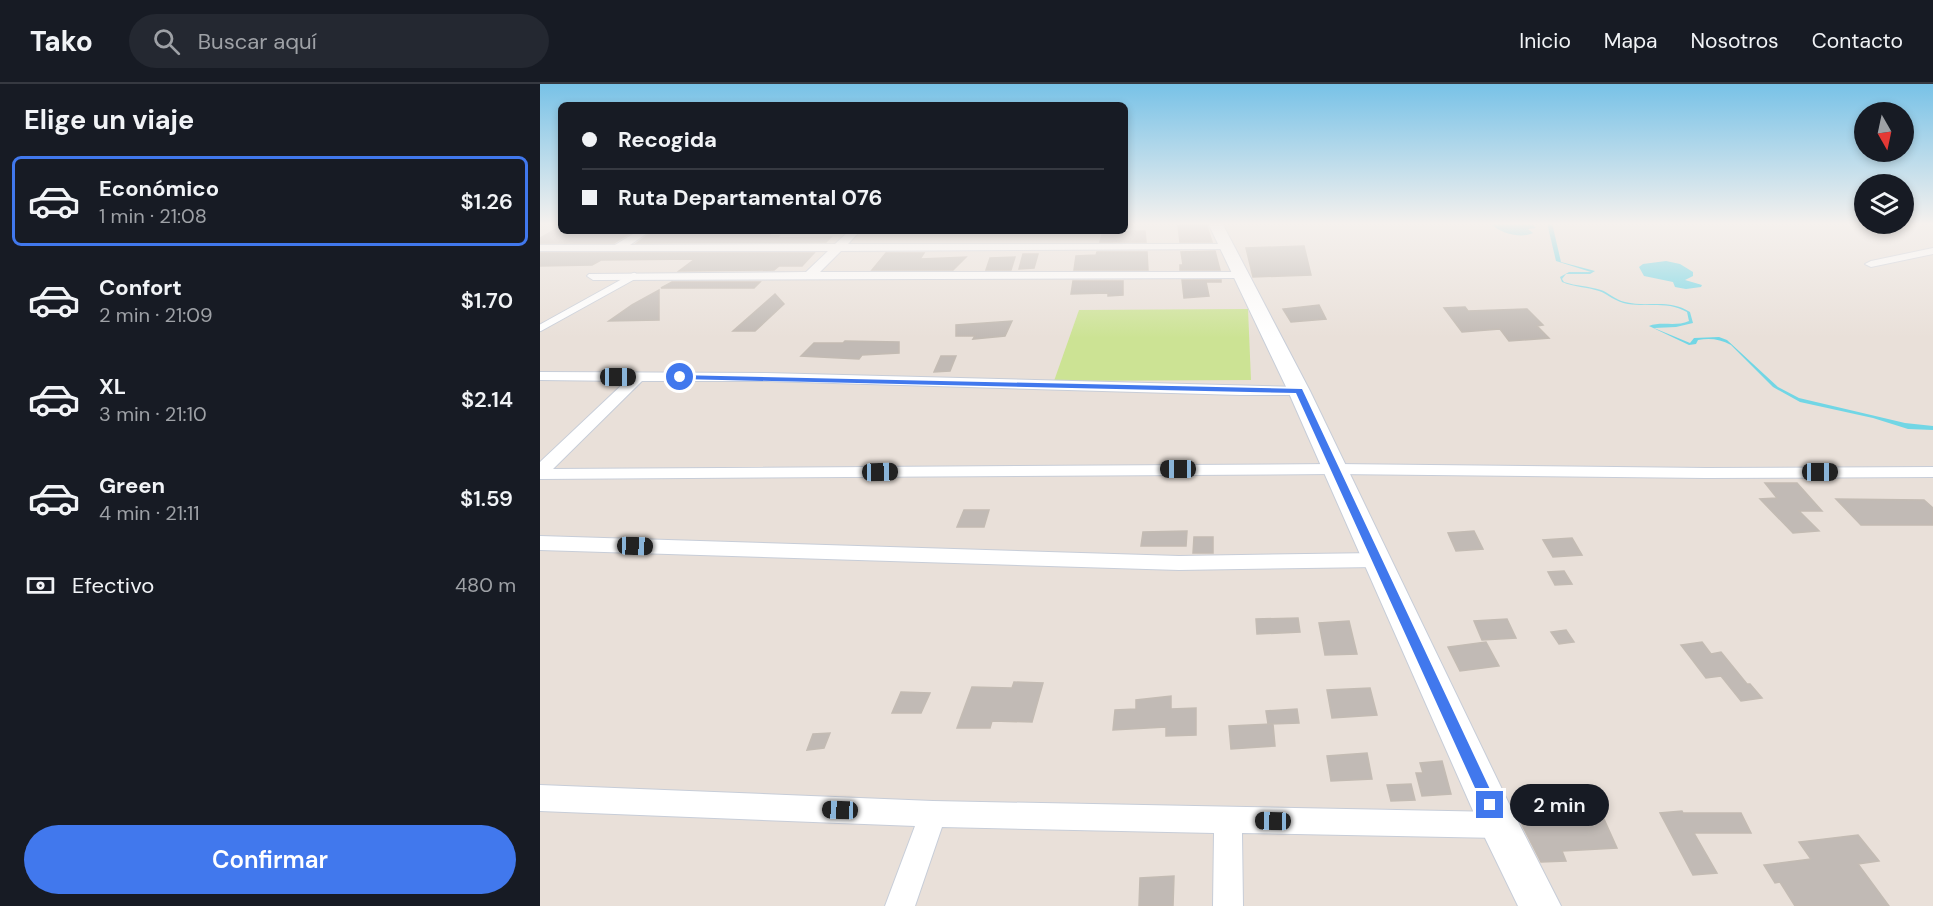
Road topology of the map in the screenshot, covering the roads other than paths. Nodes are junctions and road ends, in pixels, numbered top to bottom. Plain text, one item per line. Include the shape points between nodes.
1 (824, 261) edge
2 (1234, 261) edge
3 (1884, 261) edge
4 (1871, 264) dead end
5 (1240, 275) junction
6 (593, 276) dead end
7 (634, 276) junction
8 (808, 277) junction
9 (540, 328) edge
10 (540, 376) edge
11 (638, 377) junction
12 (1299, 391) junction
13 (1335, 469) junction
14 (1933, 472) edge
15 (540, 473) edge
16 (540, 543) edge
17 (1377, 560) junction
18 (540, 798) edge
19 (933, 813) junction
20 (1228, 820) junction
21 (1499, 825) junction
22 (900, 906) edge
23 (1228, 906) edge
24 (1540, 906) edge

1 - 8 street
2 - 5 main road
3 - 4 street
5 - 8 street
5 - 12 main road
6 - 7 street
7 - 8 street
7 - 9 lane
10 - 11 street
11 - 12 street
11 - 15 street
12 - 13 main road
13 - 14 street
13 - 15 street
13 - 17 main road
16 - 17 street via 1179,563
17 - 21 main road
18 - 19 street
19 - 20 street
19 - 22 street
20 - 21 street
20 - 23 street
21 - 24 main road

